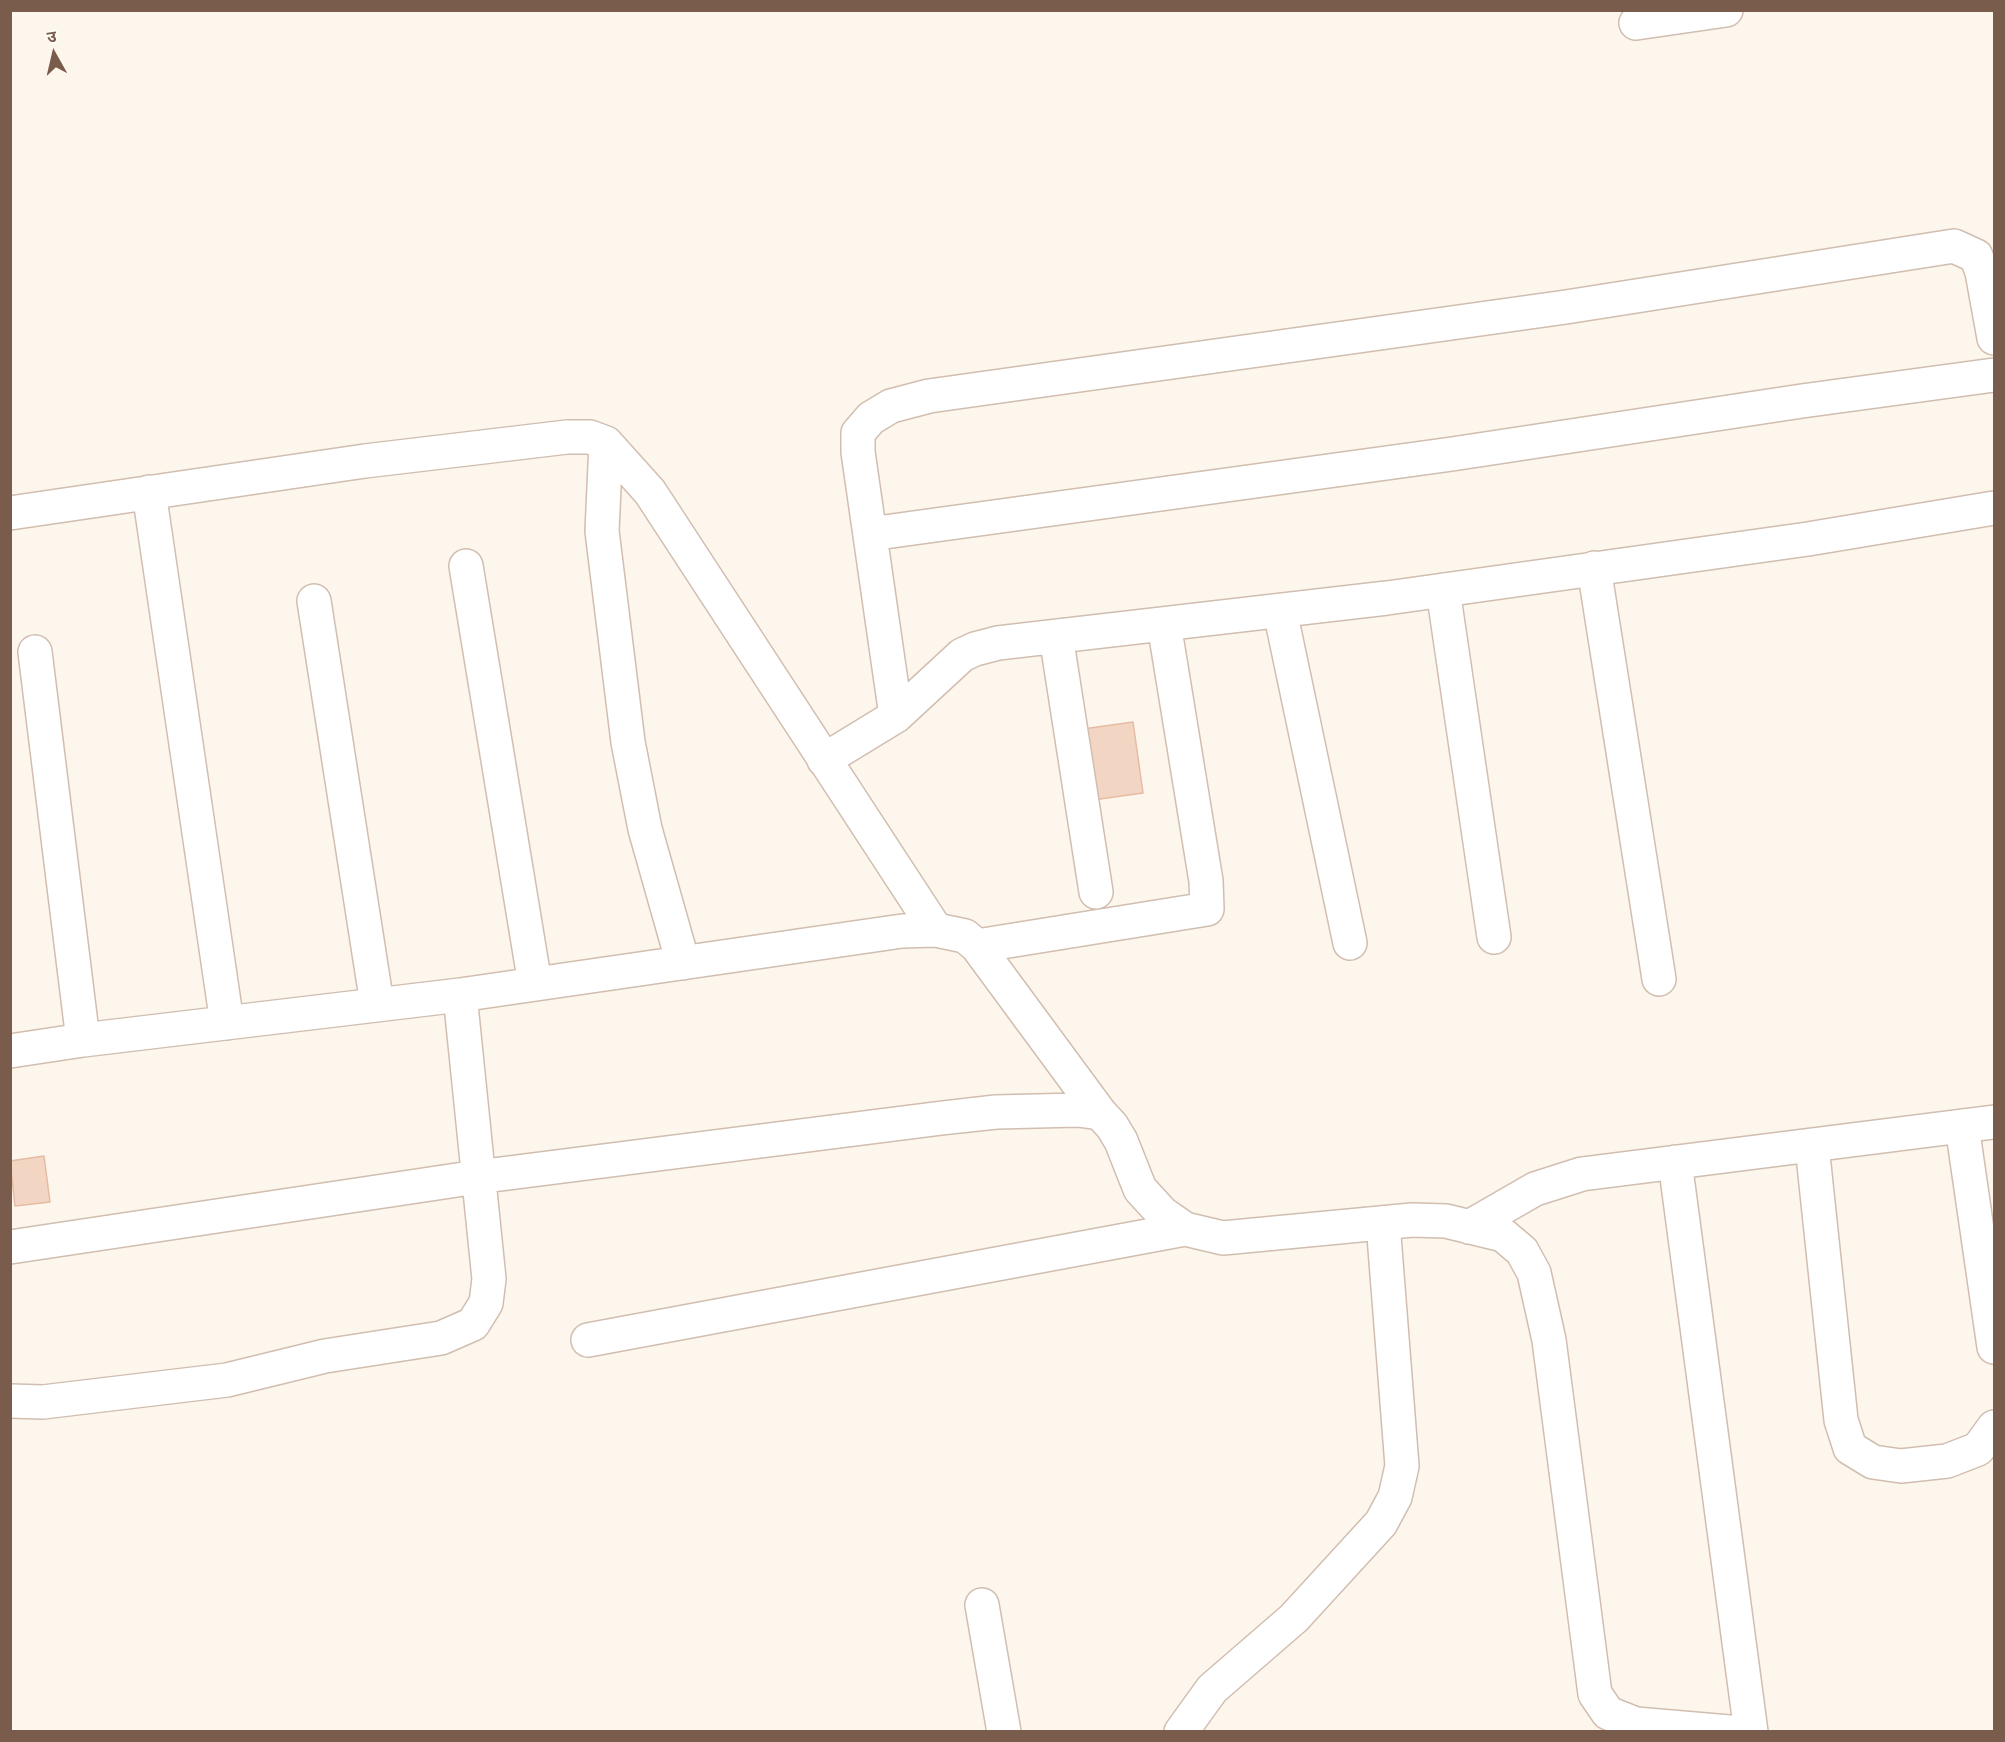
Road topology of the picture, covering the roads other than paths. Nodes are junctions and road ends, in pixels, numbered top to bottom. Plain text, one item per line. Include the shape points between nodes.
1 (1726, 10) edge
2 (1636, 23) dead end
3 (1995, 338) edge
4 (1995, 375) edge
5 (606, 443) junction
6 (149, 492) junction
7 (1995, 508) edge
8 (10, 513) edge
9 (870, 534) junction
10 (466, 566) dead end
11 (1594, 568) junction
12 (1443, 590) junction
13 (314, 601) dead end
14 (1280, 611) junction
15 (1164, 624) junction
16 (1056, 636) junction
17 (35, 652) dead end
18 (896, 716) junction
19 (824, 760) junction
20 (1096, 892) dead end
21 (936, 930) junction
22 (1494, 937) dead end
23 (1350, 943) dead end
24 (977, 946) junction
25 (683, 963) junction
26 (1659, 979) dead end
27 (535, 984) junction
28 (460, 995) junction
29 (378, 1004) junction
30 (227, 1023) junction
31 (83, 1040) junction
32 (10, 1051) edge
33 (1100, 1113) junction
34 (1995, 1122) edge
35 (1962, 1126) junction
36 (1812, 1146) junction
37 (1675, 1162) junction
38 (477, 1177) junction
39 (1383, 1223) junction
40 (1469, 1227) junction
41 (1185, 1229) junction
42 (10, 1247) edge
43 (588, 1340) dead end
44 (1995, 1347) edge
45 (10, 1401) edge
46 (1995, 1427) edge
47 (982, 1605) dead end
48 (1004, 1731) edge
49 (1182, 1731) edge
50 (1729, 1731) edge
51 (1751, 1731) edge

1 - 2 street
3 - 9 street via 1976,256 1954,246 1566,307 929,396 891,406 871,418 858,434
4 - 9 street
5 - 6 street via 590,437 567,437
5 - 19 street via 650,492
5 - 25 street via 602,531 628,742 645,829
6 - 8 street
6 - 30 street
7 - 11 street
9 - 18 street
10 - 27 street
11 - 12 street
11 - 26 street
12 - 14 street
12 - 22 street
13 - 29 street
14 - 15 street
14 - 23 street
15 - 16 street
15 - 24 street via 1206,881 1207,909
16 - 18 street via 998,643 962,655
16 - 20 street
17 - 31 street
18 - 19 street
19 - 21 street
21 - 24 street via 965,936
21 - 25 street via 902,931
24 - 33 street
25 - 27 street
27 - 28 street
28 - 29 street
28 - 38 street
29 - 30 street
30 - 31 street
31 - 32 street
33 - 38 street via 996,1112
33 - 41 street via 1121,1141 1140,1188 1162,1213
34 - 35 street
35 - 36 street
35 - 44 street
36 - 37 street
36 - 46 street via 1841,1420 1850,1448 1873,1462 1901,1466 1947,1461 1978,1449
37 - 40 street via 1582,1174 1535,1189
37 - 51 street
38 - 42 street
38 - 45 street via 489,1280 486,1303 474,1324 441,1338 325,1356 227,1380 43,1402
39 - 40 street via 1446,1221
39 - 41 street via 1223,1238
39 - 49 street via 1402,1467 1395,1497 1381,1523 1294,1618 1212,1689
40 - 50 street via 1503,1235 1522,1251 1534,1273 1549,1340 1595,1694 1608,1713 1636,1724
41 - 43 street
47 - 48 street

